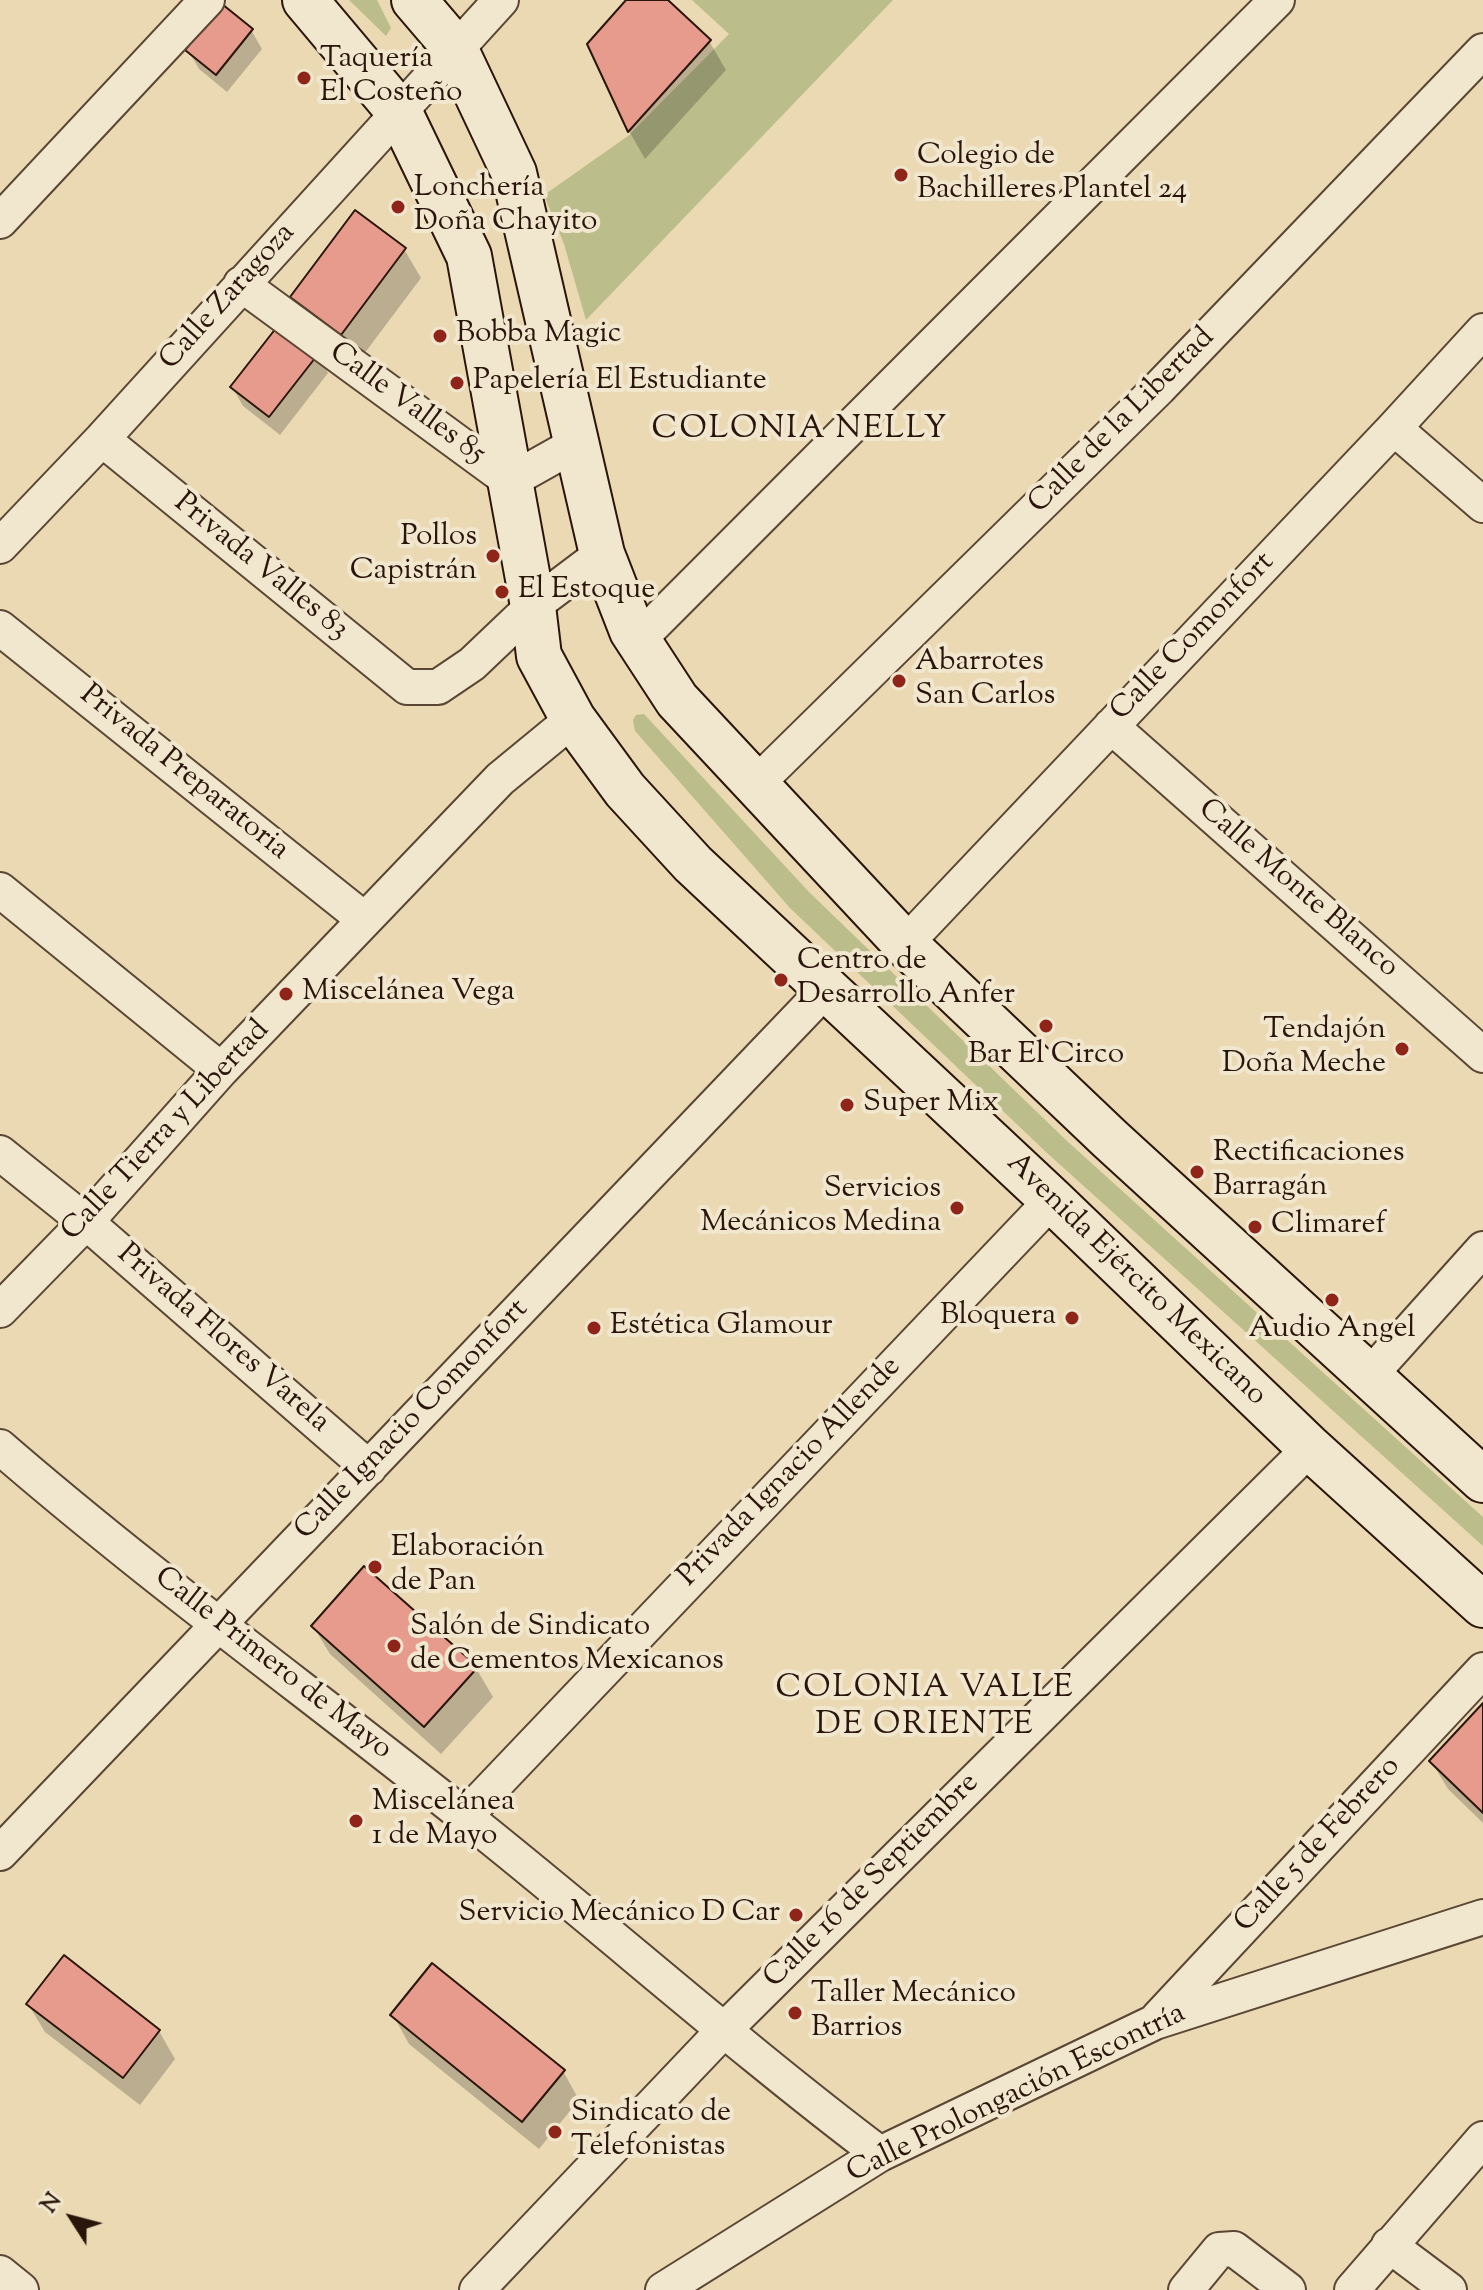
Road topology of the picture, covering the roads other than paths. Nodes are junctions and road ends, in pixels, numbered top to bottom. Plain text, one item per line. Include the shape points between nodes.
1 (207, 0) edge
2 (305, 0) edge
3 (414, 0) edge
4 (501, 0) edge
5 (1277, 0) edge
6 (455, 48) junction
7 (1483, 51) edge
8 (400, 113) junction
9 (0, 221) edge
10 (241, 284) junction
11 (1483, 331) edge
12 (1394, 428) junction
13 (102, 439) junction
14 (576, 444) junction
15 (510, 481) junction
16 (1483, 505) edge
17 (0, 546) edge
18 (602, 554) junction
19 (533, 606) junction
20 (0, 628) edge
21 (638, 640) junction
22 (573, 719) junction
23 (1111, 726) junction
24 (755, 785) junction
25 (0, 890) edge
26 (365, 920) junction
27 (905, 944) junction
28 (826, 989) junction
29 (1478, 1041) edge
30 (221, 1070) junction
31 (0, 1153) edge
32 (1052, 1200) junction
33 (86, 1222) junction
34 (1483, 1249) edge
35 (0, 1310) edge
36 (1370, 1375) junction
37 (0, 1447) edge
38 (1310, 1448) junction
39 (369, 1468) junction
40 (1483, 1480) edge
41 (1483, 1605) edge
42 (220, 1625) junction
43 (1483, 1670) edge
44 (465, 1816) junction
45 (0, 1853) edge
46 (1483, 1917) edge
47 (1155, 2022) junction
48 (724, 2030) junction
49 (1483, 2139) edge
50 (880, 2154) junction
51 (1389, 2245) junction
52 (0, 2273) edge
53 (21, 2290) edge
54 (477, 2290) edge
55 (663, 2290) edge
56 (1186, 2290) edge
57 (1288, 2290) edge
58 (1352, 2290) edge
59 (1449, 2290) edge

1 - 9 street
2 - 8 main road, Avenida Ejército Mexicano
3 - 6 main road
4 - 6 street, Calle Zaragoza
5 - 21 street
6 - 8 street, Calle Zaragoza
6 - 14 main road via 514,173
7 - 24 street, Calle de la Libertad via 1159,388
8 - 10 street, Calle Zaragoza
8 - 15 main road, Avenida Ejército Mexicano via 469,256
10 - 13 street, Calle Zaragoza
10 - 15 street, Calle Valles 85
11 - 12 street, Calle Comonfort
12 - 16 street
12 - 23 street, Calle Comonfort
13 - 17 street, Calle Zaragoza
13 - 19 street, Privada Valles 83 via 407,687 438,687 472,664
14 - 15 street, Calle Valles 85
14 - 18 main road
15 - 19 main road, Avenida Ejército Mexicano
18 - 19 street
18 - 21 main road
19 - 22 main road, Avenida Ejército Mexicano via 539,656
20 - 26 street, Privada Preparatoria
21 - 24 main road via 677,700
22 - 26 street, Calle Tierra y Libertad via 500,779
22 - 28 main road, Avenida Ejército Mexicano via 625,790 693,864
23 - 27 street, Calle Comonfort
23 - 29 street, Calle Monte Blanco
24 - 27 main road
25 - 30 street
26 - 30 street, Calle Tierra y Libertad
27 - 36 main road
28 - 32 main road, Avenida Ejército Mexicano
28 - 39 street, Calle Ignacio Comonfort
30 - 33 street, Calle Tierra y Libertad
31 - 33 street, Privada Flores Varela
32 - 38 main road, Avenida Ejército Mexicano
32 - 44 street, Privada Ignacio Allende
33 - 35 street, Calle Tierra y Libertad
33 - 39 street, Privada Flores Varela
34 - 36 street
36 - 40 main road
37 - 42 street, Calle Primero de Mayo
38 - 41 main road, Avenida Ejército Mexicano
38 - 48 street, Calle 16 de Septiembre
39 - 42 street, Calle Ignacio Comonfort
42 - 44 street, Calle Primero de Mayo
42 - 45 street, Calle Ignacio Comonfort
43 - 47 street, Calle 5 de Febrero
44 - 48 street, Calle Primero de Mayo
46 - 47 street, Calle Prolongación Escontría
47 - 50 street, Calle Prolongación Escontría
48 - 50 street, Calle Primero de Mayo
48 - 54 street, Calle 16 de Septiembre
49 - 51 street
50 - 55 street, Calle Prolongación Escontría
51 - 58 street
51 - 59 street
52 - 53 street
56 - 57 street via 1219,2250 1234,2249

